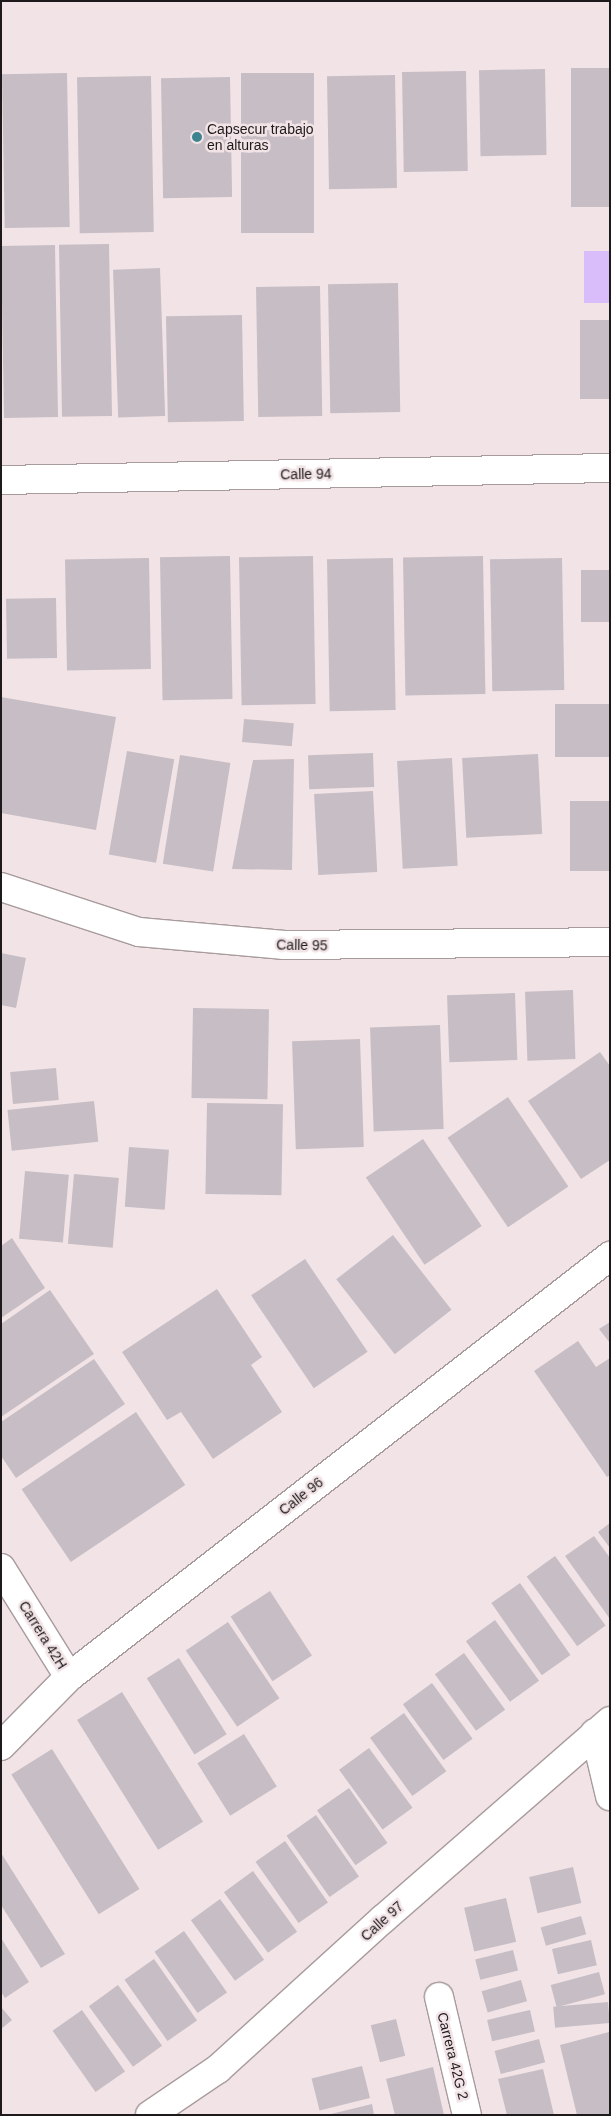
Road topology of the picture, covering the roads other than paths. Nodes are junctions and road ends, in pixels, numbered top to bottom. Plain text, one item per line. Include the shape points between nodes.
1 (610, 468) edge
2 (1, 480) edge
3 (1, 887) edge
4 (610, 942) edge
5 (610, 1256) edge
6 (1, 1568) edge
7 (69, 1676) junction
8 (602, 1727) edge
9 (1, 1746) edge
10 (610, 1796) edge
11 (439, 1997) dead end
12 (150, 2115) edge
13 (467, 2115) edge

1 - 2 street, Calle 94
3 - 4 street, Calle 95 via 139,932 284,946
5 - 7 street, Calle 96
6 - 7 street, Carrera 42H
7 - 9 street, Calle 96
8 - 10 street
8 - 12 street, Calle 97 via 218,2069
11 - 13 street, Carrera 42G 2

